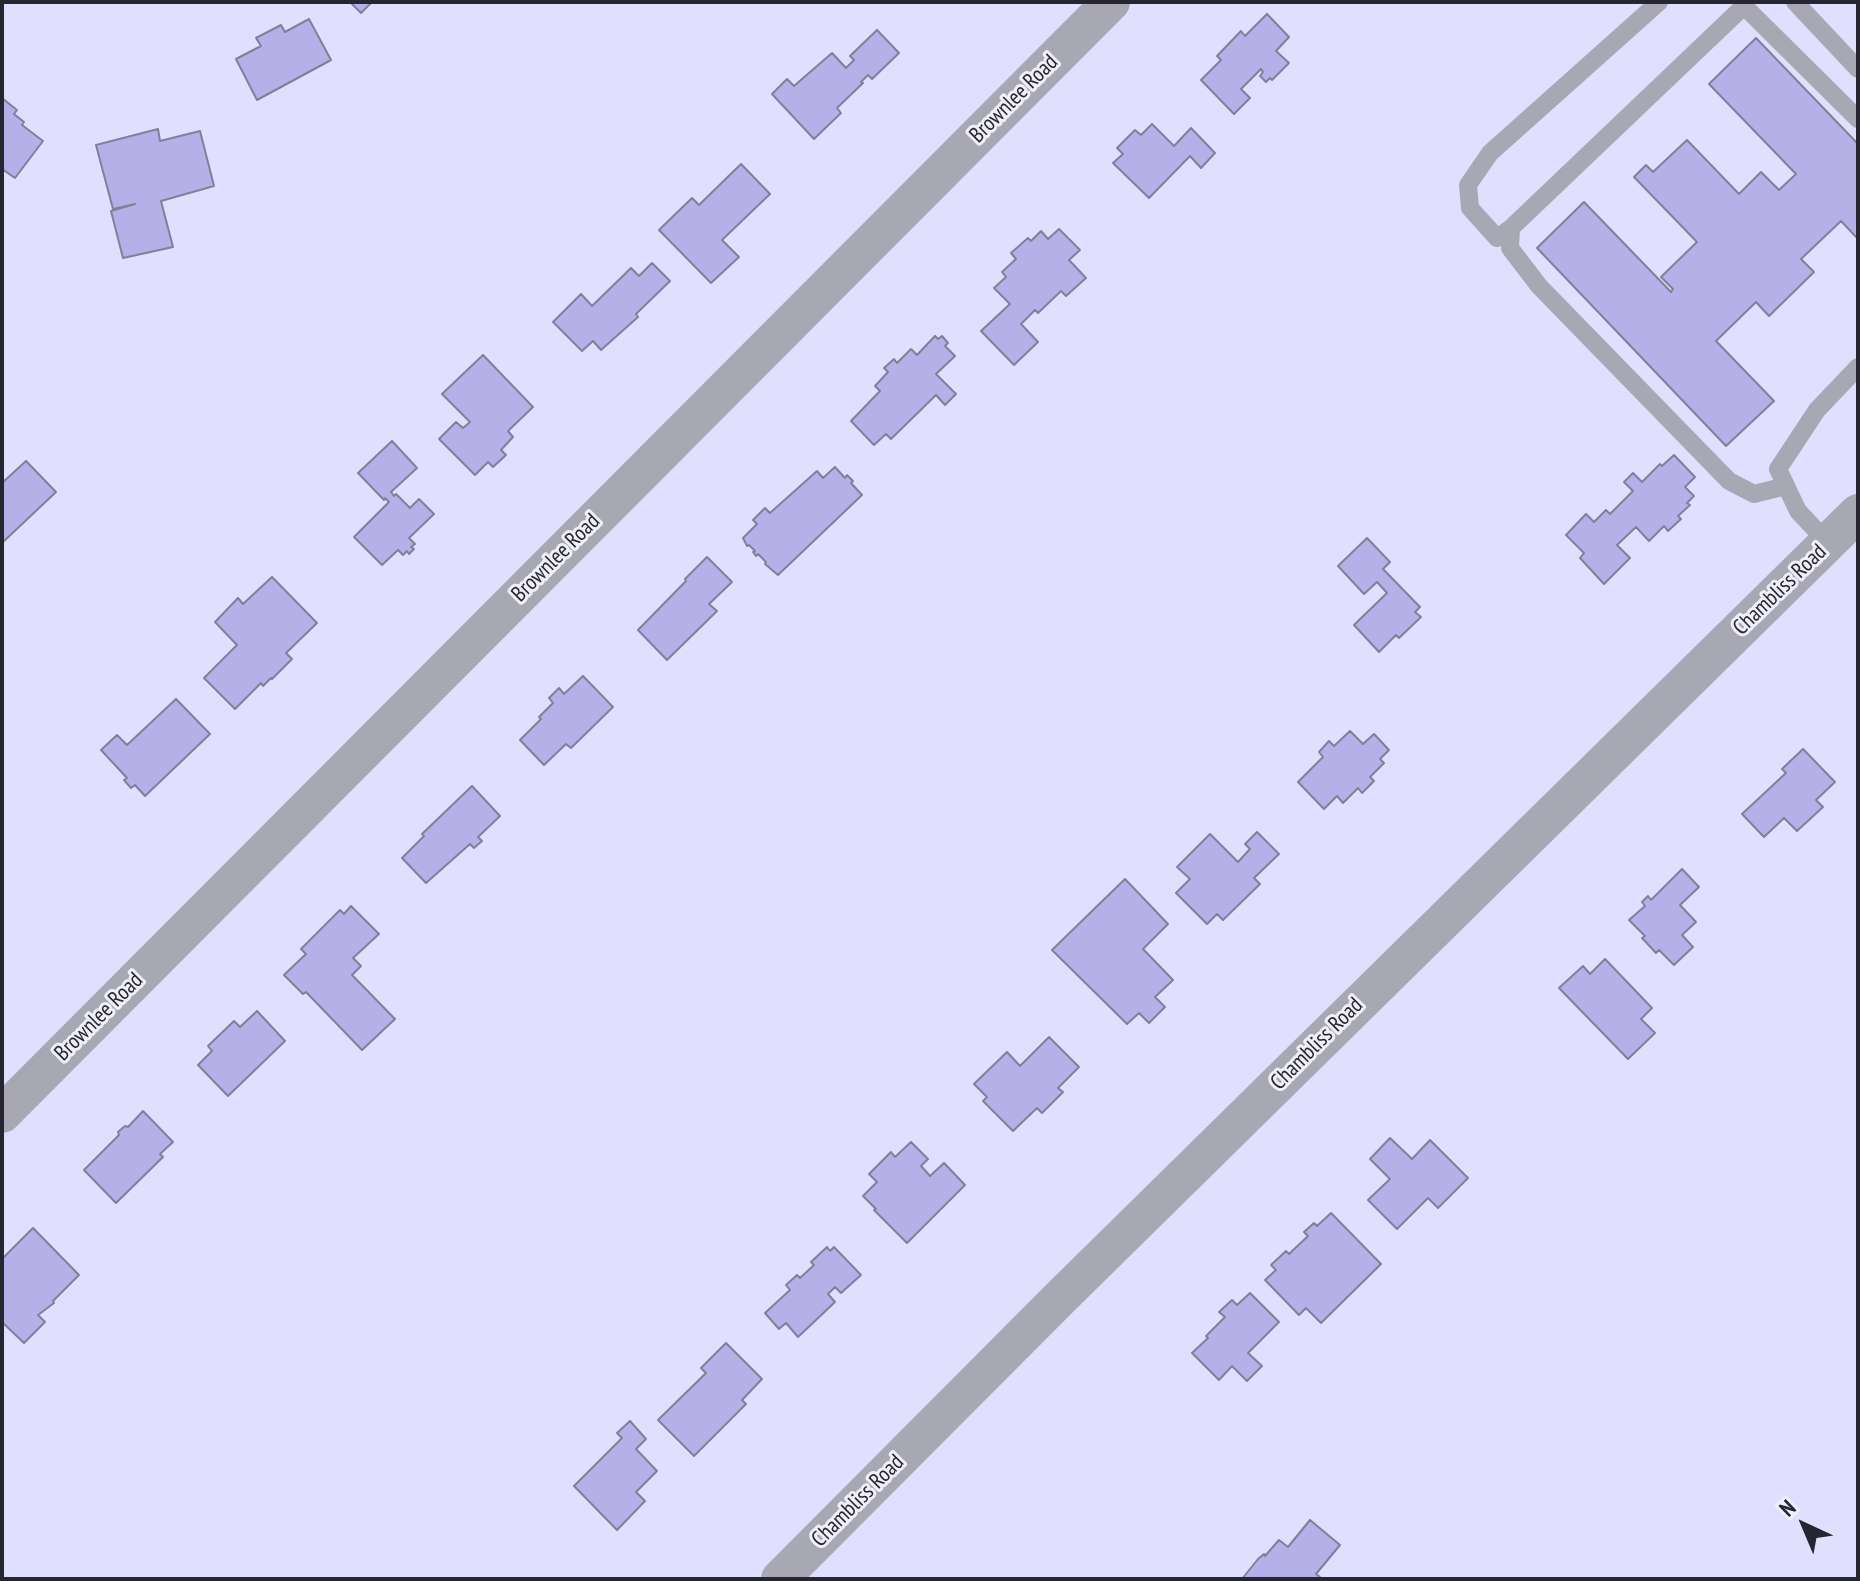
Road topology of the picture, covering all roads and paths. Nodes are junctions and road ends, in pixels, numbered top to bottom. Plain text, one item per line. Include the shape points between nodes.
1 (1111, 2) edge
2 (1659, 2) edge
3 (1795, 2) edge
4 (1742, 4) edge
5 (1858, 69) edge
6 (1858, 119) edge
7 (1511, 228) junction
8 (1858, 367) edge
9 (1786, 486) junction
10 (1858, 513) edge
11 (1828, 543) junction
12 (2, 1114) edge
13 (780, 1579) edge

1 - 12 street, Brownlee Road
2 - 7 lane via 1490,153 1468,185 1470,208 1497,238
3 - 5 lane
4 - 6 lane
4 - 7 lane
7 - 9 lane via 1510,248 1539,286 1729,481 1754,494
8 - 9 lane via 1817,410 1778,469
9 - 11 lane via 1798,511
10 - 11 street, Chambliss Road
11 - 13 street, Chambliss Road

